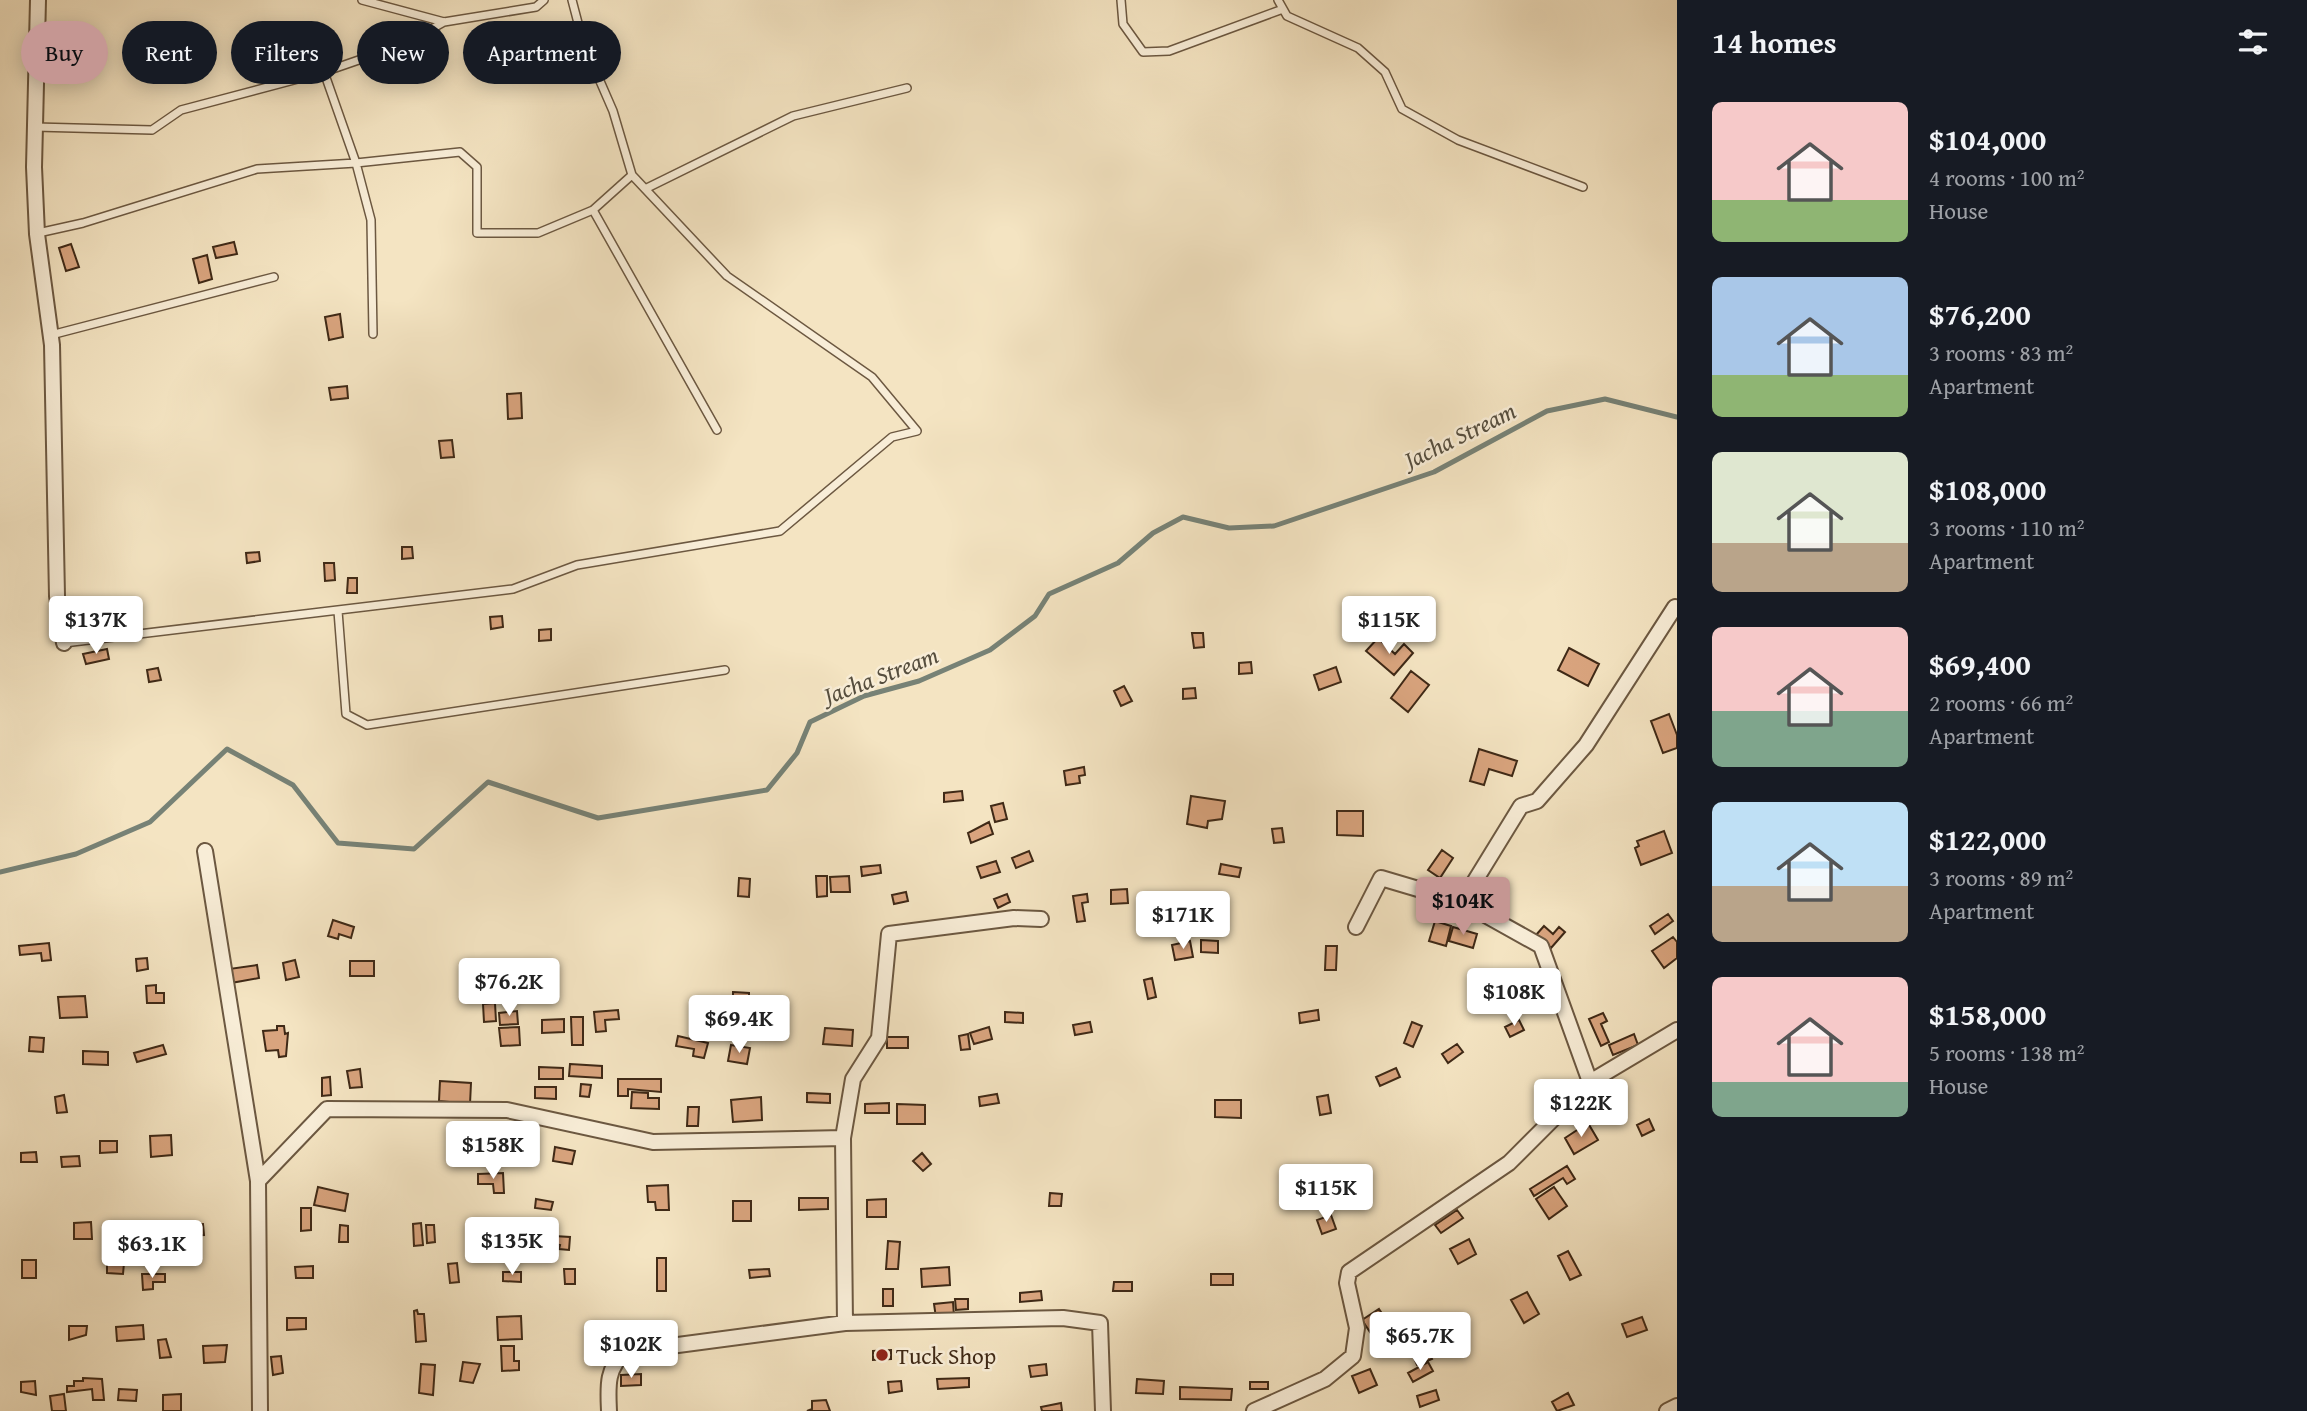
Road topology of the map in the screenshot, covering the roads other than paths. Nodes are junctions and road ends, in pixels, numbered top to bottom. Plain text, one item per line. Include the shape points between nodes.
1 (38, 0) edge
2 (362, 0) edge
3 (544, 0) edge
4 (572, 0) edge
5 (1121, 0) edge
6 (1278, 0) edge
7 (1283, 9) junction
8 (440, 21) edge
9 (449, 21) edge
10 (279, 84) edge
11 (328, 84) edge
12 (908, 88) dead end
13 (35, 127) junction
14 (356, 163) junction
15 (632, 175) junction
16 (1583, 187) dead end
17 (645, 189) junction
18 (593, 210) junction
19 (37, 233) junction
20 (274, 277) dead end
21 (373, 334) dead end
22 (51, 335) junction
23 (717, 430) dead end
24 (1675, 607) edge
25 (338, 611) junction
26 (64, 643) joint
27 (725, 670) dead end
28 (205, 851) dead end
29 (1462, 902) junction
30 (1041, 919) dead end
31 (1356, 927) dead end
32 (1677, 1030) edge
33 (1590, 1082) junction
34 (843, 1138) junction
35 (258, 1181) junction
36 (845, 1323) junction
37 (1677, 1406) edge
38 (260, 1411) edge
39 (609, 1411) edge
40 (1103, 1411) edge
41 (1254, 1411) edge
42 (1667, 1411) edge

1 - 13 street
2 - 8 lane
3 - 9 lane via 536,6
4 - 15 lane
5 - 7 lane via 1123,24 1143,52 1169,51
6 - 7 lane
7 - 16 lane via 1287,16 1358,48 1385,72 1402,109 1458,140
10 - 13 lane via 181,110 152,130
11 - 14 lane
12 - 17 lane via 793,116
13 - 19 street
14 - 18 lane via 460,152 477,167 477,233 538,233
14 - 19 lane via 257,169
14 - 21 lane via 370,220
15 - 17 lane
15 - 18 lane
17 - 25 lane via 727,276 872,377 917,431 892,437 780,531 577,565 513,589
18 - 23 lane
19 - 22 street
20 - 22 lane
22 - 26 street via 57,596
24 - 29 street via 1586,745 1537,802 1521,806
25 - 26 lane
25 - 27 lane via 346,714 367,725
28 - 35 street
29 - 31 street via 1381,878
29 - 33 street via 1541,946
30 - 34 street via 1014,918 889,934 879,1038 853,1079
32 - 33 street
33 - 41 street via 1509,1163 1349,1272 1347,1283 1357,1328 1353,1356 1325,1380
34 - 35 street via 653,1142 507,1110 327,1109
34 - 36 street
35 - 38 street
36 - 39 street via 625,1352 613,1363 608,1380
36 - 40 street via 1063,1318 1100,1323
37 - 42 street

